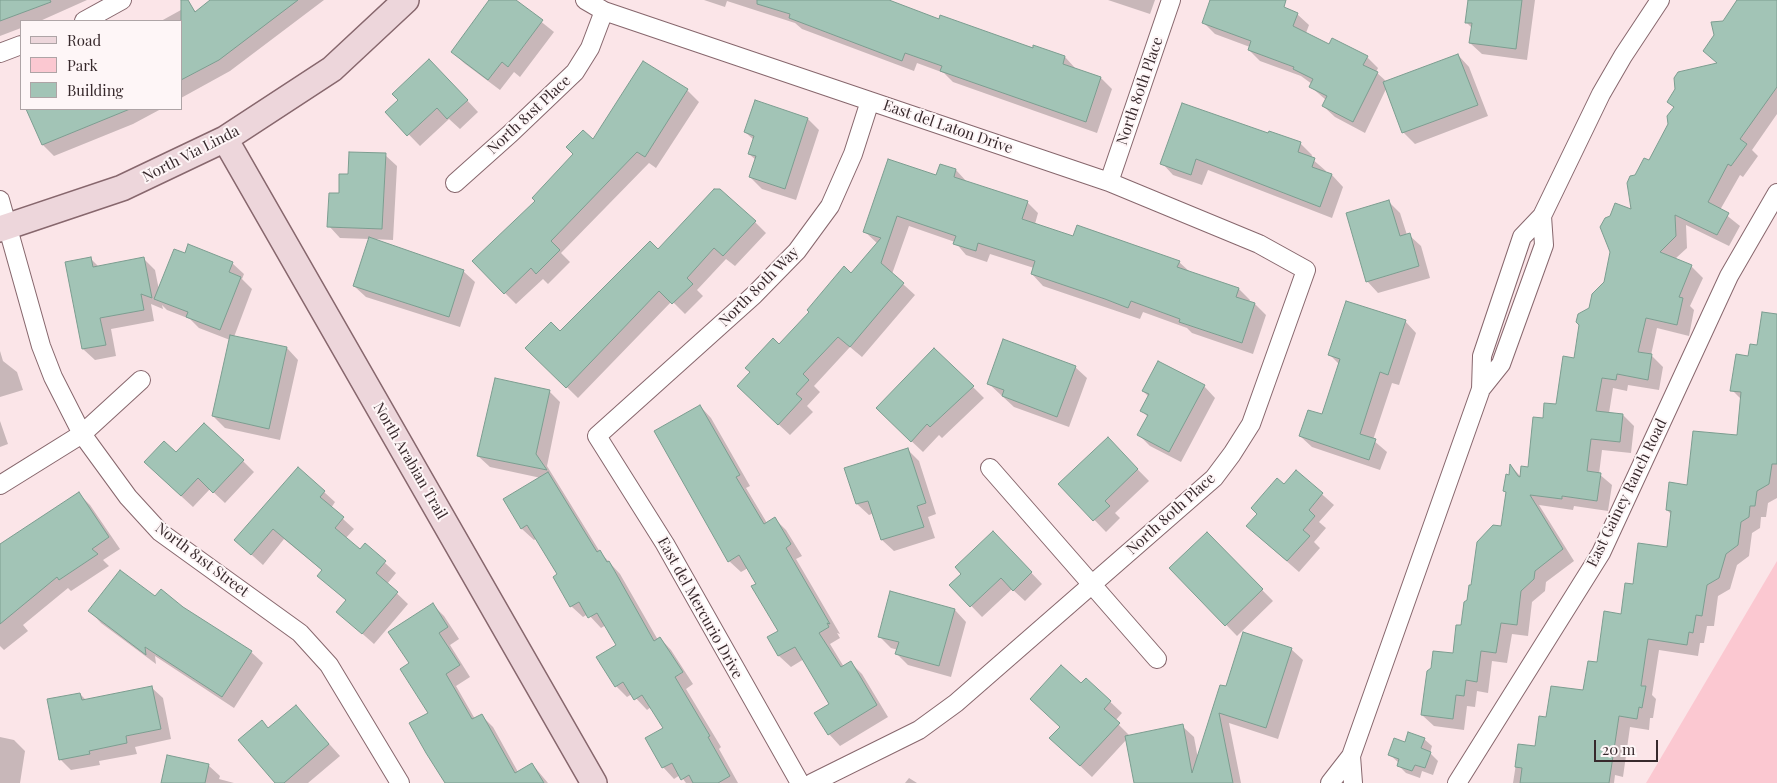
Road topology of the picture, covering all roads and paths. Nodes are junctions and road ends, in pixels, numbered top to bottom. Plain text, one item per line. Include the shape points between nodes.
1 (122, 0) edge
2 (406, 0) edge
3 (585, 0) edge
4 (1171, 0) edge
5 (1660, 0) edge
6 (604, 11) junction
7 (86, 20) edge
8 (20, 45) edge
9 (0, 52) edge
10 (870, 101) junction
11 (225, 139) junction
12 (1109, 182) junction
13 (455, 183) dead end
14 (1777, 193) edge
15 (0, 200) edge
16 (4, 228) edge
17 (1306, 270) joint
18 (141, 380) dead end
19 (82, 434) junction
20 (597, 436) joint
21 (990, 468) dead end
22 (0, 485) edge
23 (1093, 584) junction
24 (1157, 659) dead end
25 (1351, 756) junction
26 (400, 783) edge
27 (594, 783) edge
28 (800, 783) edge
29 (812, 783) edge
30 (1330, 783) edge
31 (1353, 783) edge
32 (1457, 783) edge

1 - 7 street
2 - 11 street, North Via Linda via 332,69
3 - 6 street, East del Laton Drive
4 - 12 street, North 80th Place
5 - 25 street via 1601,94 1542,216 1522,237 1482,356 1481,388
6 - 10 street, East del Laton Drive
6 - 13 street, North 81st Place via 590,48 575,72
8 - 9 street
10 - 12 street, East del Laton Drive
10 - 20 street, North 80th Way via 853,154 830,206 797,251 754,295
11 - 16 street, North Via Linda via 122,188
11 - 27 street, North Arabian Trail
12 - 17 street, East del Laton Drive via 1258,244
14 - 32 street, East Gainey Ranch Road via 1729,276 1601,553
15 - 16 street, North 81st Street
16 - 19 street, North 81st Street via 41,346
17 - 23 street, North 80th Place via 1250,424 1232,454 1214,478
18 - 19 street
19 - 22 street
19 - 26 street, North 81st Street via 128,497 160,532 300,633 329,665
20 - 28 street, East del Mercurio Drive via 665,544
21 - 23 street
23 - 24 street
23 - 29 street, North 80th Place via 956,703 919,730
25 - 30 street
25 - 31 street

